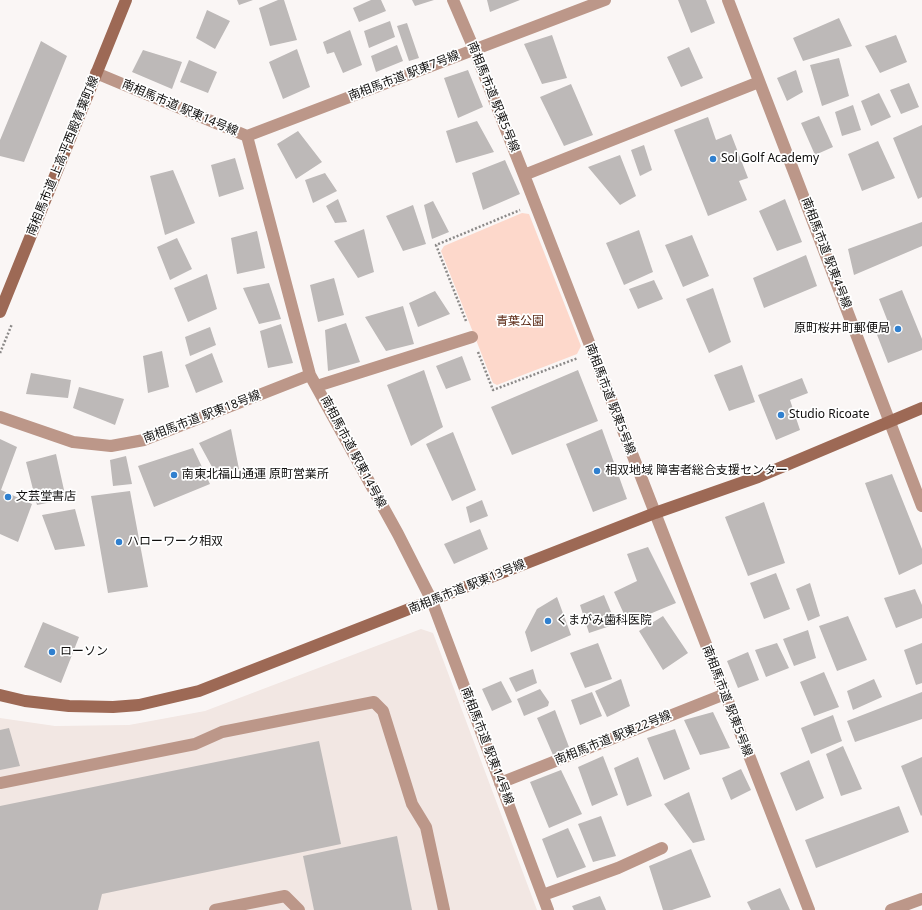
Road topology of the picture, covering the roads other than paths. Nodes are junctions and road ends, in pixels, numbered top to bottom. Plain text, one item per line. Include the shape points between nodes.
1 (126, 0) edge
2 (452, 0) edge
3 (605, 0) edge
4 (728, 0) edge
5 (474, 49) junction
6 (96, 73) junction
7 (759, 82) junction
8 (247, 136) junction
9 (524, 175) junction
10 (0, 312) edge
11 (472, 337) road end
12 (310, 375) junction
13 (317, 386) junction
14 (922, 408) edge
15 (0, 417) edge
16 (890, 421) junction
17 (922, 506) edge
18 (655, 513) junction
19 (432, 601) junction
20 (725, 694) junction
21 (0, 695) edge
22 (0, 783) edge
23 (500, 783) junction
24 (662, 848) dead end
25 (543, 895) junction
26 (922, 898) edge
27 (215, 910) edge
28 (299, 910) edge
29 (444, 910) edge
30 (548, 910) edge
31 (809, 910) edge
32 (891, 910) edge

1 - 6 street, 南相馬市道 上高平西殿青葉町線
2 - 5 street, 南相馬市道 駅東5号線
3 - 5 street, 南相馬市道 駅東7号線
4 - 7 street, 南相馬市道 駅東4号線
5 - 8 street, 南相馬市道 駅東7号線
5 - 9 street, 南相馬市道 駅東5号線
6 - 8 street, 南相馬市道 駅東14号線
6 - 10 street, 南相馬市道 上高平西殿青葉町線
7 - 9 street
7 - 16 street, 南相馬市道 駅東4号線
8 - 12 street, 南相馬市道 駅東14号線
9 - 18 street, 南相馬市道 駅東5号線
11 - 13 street
12 - 13 street, 南相馬市道 駅東14号線
12 - 15 street, 南相馬市道 駅東18号線 via 144,440 111,446 73,442
13 - 19 street, 南相馬市道 駅東14号線
14 - 16 street, 南相馬市道 駅東13号線
16 - 17 street, 南相馬市道 駅東4号線
16 - 18 street, 南相馬市道 駅東13号線 via 758,477
18 - 19 street, 南相馬市道 駅東13号線
18 - 20 street, 南相馬市道 駅東5号線
19 - 21 street, 南相馬市道 駅東13号線 via 199,691 158,701 113,707 69,706
19 - 23 street, 南相馬市道 駅東14号線
20 - 23 street, 南相馬市道 駅東22号線
20 - 31 street, 南相馬市道 駅東5号線
22 - 29 street via 195,744 222,732 374,702 383,711 412,804 426,827
23 - 25 street, 南相馬市道 駅東14号線
24 - 25 street via 618,868
25 - 30 street, 南相馬市道 駅東14号線
26 - 32 street
27 - 28 street via 285,896

